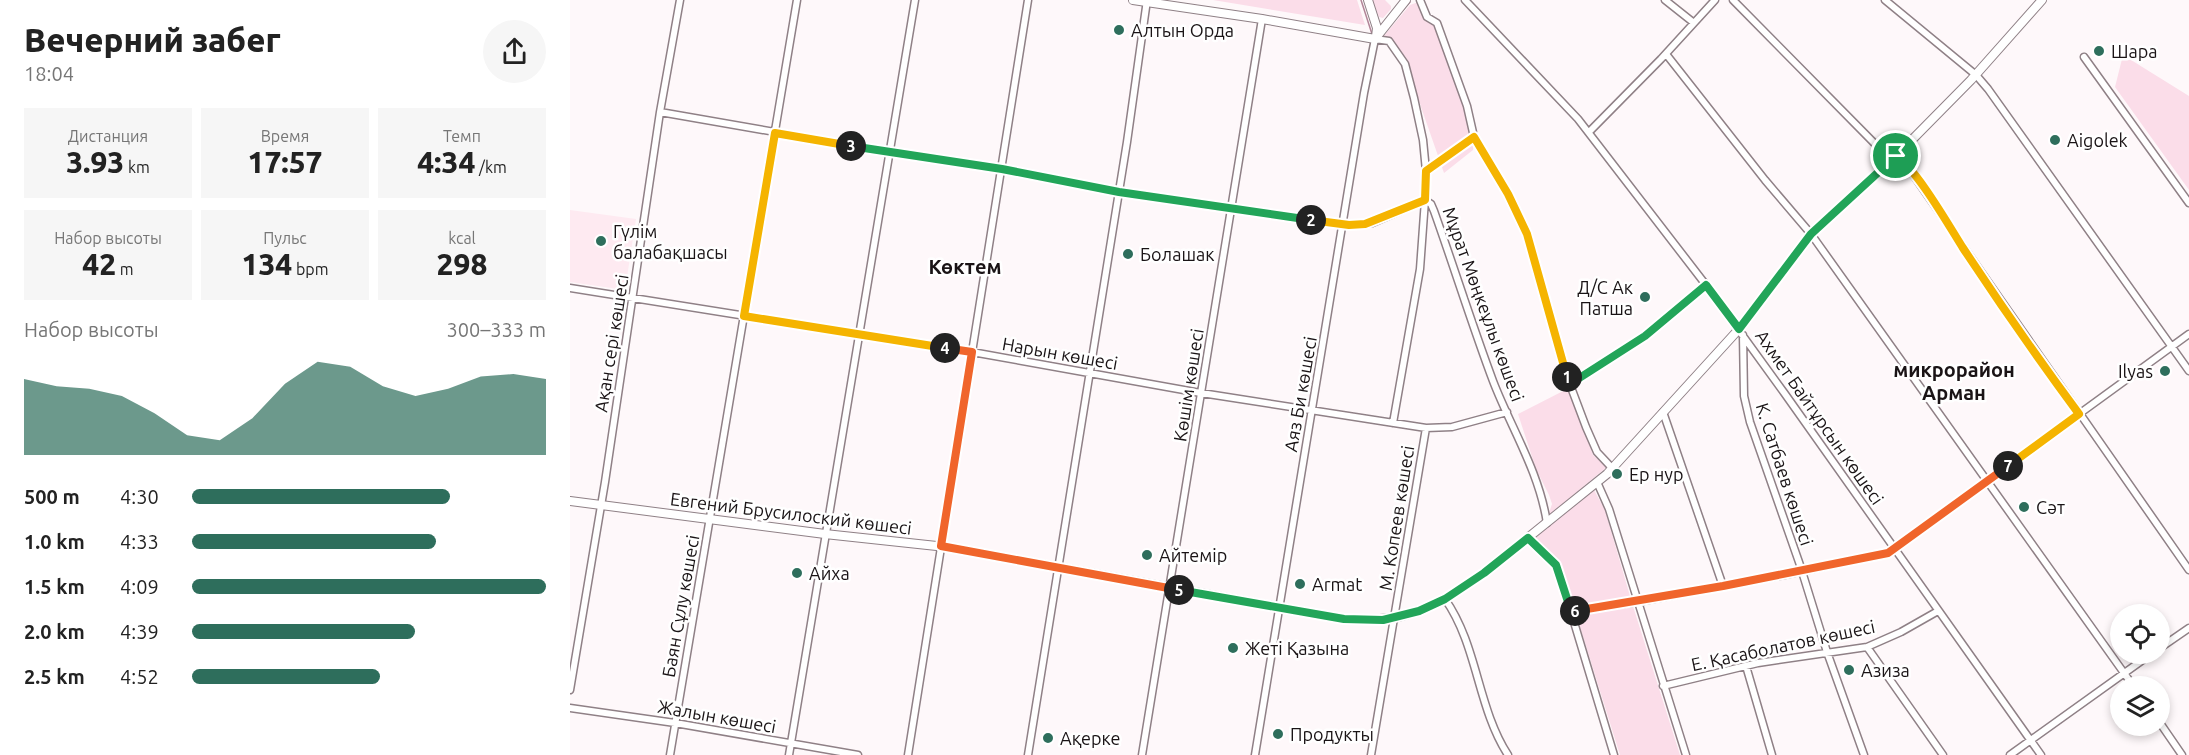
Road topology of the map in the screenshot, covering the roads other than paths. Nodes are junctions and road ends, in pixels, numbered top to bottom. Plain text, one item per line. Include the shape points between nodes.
1 (680, 0) edge
2 (797, 0) edge
3 (915, 0) edge
4 (1029, 0) edge
5 (1133, 0) edge
6 (1368, 0) edge
7 (1406, 0) edge
8 (1420, 0) edge
9 (1465, 0) edge
10 (1665, 0) edge
11 (1715, 0) edge
12 (1733, 0) edge
13 (1887, 0) edge
14 (2042, 0) edge
15 (1147, 1) edge
16 (1262, 19) junction
17 (1374, 21) junction
18 (1694, 23) junction
19 (1386, 26) junction
20 (1375, 39) junction
21 (1666, 54) junction
22 (2084, 57) dead end
23 (1976, 75) junction
24 (660, 112) junction
25 (1589, 132) junction
26 (775, 133) junction
27 (1474, 137) junction
28 (890, 152) junction
29 (1896, 156) junction
30 (1002, 169) junction
31 (1426, 171) junction
32 (1119, 192) junction
33 (1425, 200) junction
34 (2189, 204) edge
35 (1232, 207) junction
36 (1343, 225) junction
37 (1811, 234) junction
38 (1706, 285) junction
39 (570, 288) edge
40 (633, 297) junction
41 (744, 316) junction
42 (1741, 332) junction
43 (2189, 334) edge
44 (859, 335) junction
45 (2171, 346) junction
46 (972, 352) junction
47 (2189, 371) edge
48 (1090, 374) junction
49 (1570, 384) junction
50 (1202, 393) junction
51 (1312, 410) junction
52 (1507, 412) junction
53 (1663, 412) junction
54 (2079, 414) junction
55 (1394, 423) junction
56 (1426, 428) junction
57 (1612, 468) junction
58 (1988, 480) junction
59 (1597, 482) junction
60 (570, 501) edge
61 (601, 505) junction
62 (710, 519) junction
63 (1547, 523) junction
64 (825, 534) junction
65 (1528, 538) junction
66 (941, 546) junction
67 (1893, 547) junction
68 (1059, 568) junction
69 (2189, 570) edge
70 (1802, 571) junction
71 (1723, 586) junction
72 (1170, 588) junction
73 (1445, 599) junction
74 (1637, 602) junction
75 (1278, 608) junction
76 (1571, 611) junction
77 (1938, 611) junction
78 (1395, 618) junction
79 (2189, 628) edge
80 (2170, 641) edge
81 (1867, 647) junction
82 (1827, 652) junction
83 (2137, 664) edge
84 (1746, 666) junction
85 (2124, 673) junction
86 (2126, 676) edge
87 (1663, 686) junction
88 (570, 690) edge
89 (570, 708) edge
90 (675, 723) junction
91 (2169, 736) edge
92 (2031, 741) junction
93 (791, 744) junction
94 (1612, 754) edge
95 (670, 755) edge
96 (789, 755) edge
97 (858, 755) edge
98 (908, 755) edge
99 (1028, 755) edge
100 (1142, 755) edge
101 (1255, 755) edge
102 (1371, 755) edge
103 (1508, 755) edge
104 (1686, 755) edge
105 (1772, 755) edge
106 (1864, 755) edge
107 (1943, 755) edge
108 (2010, 755) edge
109 (2041, 755) edge
110 (2182, 755) edge

1 - 24 street, Ақан сері көшесі
2 - 26 street, Баян Сұлу көшесі
3 - 28 street
4 - 30 street
5 - 15 main road
6 - 17 main road
7 - 19 main road
8 - 27 street via 1427,17 1437,23 1454,64
9 - 25 street, Ахмет Байтұрсын көшесі
10 - 18 street
11 - 18 street
12 - 29 street via 1882,151
13 - 23 street
14 - 23 main road, Евгений Брусилоский көшесі
15 - 16 main road
15 - 32 street
16 - 20 main road
16 - 35 street, Көшім көшесі
17 - 19 main road
17 - 20 main road
18 - 21 street
19 - 20 main road
20 - 31 street, Мұрат Мөңкеұлы көшесі via 1389,41 1405,64 1423,140
20 - 36 street, Аяз Би көшесі
21 - 25 street
21 - 37 street
22 - 34 street
23 - 29 main road, Евгений Брусилоский көшесі
23 - 45 street
24 - 26 street
24 - 40 street, Ақан сері көшесі
25 - 38 street, Ахмет Байтұрсын көшесі
26 - 28 street
26 - 41 street, Баян Сұлу көшесі
27 - 31 street
27 - 49 street via 1527,234
28 - 30 street
28 - 44 street
29 - 37 main road, Евгений Брусилоский көшесі
29 - 54 street via 1929,195
30 - 32 street
30 - 46 street
31 - 33 street, Мұрат Мөңкеұлы көшесі
32 - 35 street
32 - 48 street
33 - 36 street via 1372,222
33 - 52 street, Мұрат Мөңкеұлы көшесі via 1434,211
33 - 55 street via 1420,269
35 - 36 street
35 - 50 street, Көшім көшесі
36 - 51 street, Аяз Би көшесі
37 - 42 main road, Евгений Брусилоский көшесі
37 - 58 street
38 - 42 street, Ахмет Байтұрсын көшесі
38 - 49 street via 1645,336
39 - 40 street, Нарын көшесі
40 - 41 street, Нарын көшесі
40 - 61 street, Ақан сері көшесі
41 - 44 street, Нарын көшесі
41 - 62 street, Баян Сұлу көшесі
42 - 53 main road, Евгений Брусилоский көшесі
42 - 67 street, Ахмет Байтұрсын көшесі
42 - 70 street, К. Сатбаев көшесі via 1748,416
43 - 45 street
44 - 46 street, Нарын көшесі
44 - 64 street
45 - 47 street
45 - 54 street
46 - 48 street, Нарын көшесі
46 - 66 street
48 - 50 street, Нарын көшесі
48 - 68 street
49 - 57 street via 1597,452
50 - 51 street, Нарын көшесі
50 - 72 street, Көшім көшесі
51 - 55 street, Нарын көшесі
51 - 75 street, Аяз Би көшесі
52 - 56 street, Нарын көшесі via 1452,427
52 - 63 street, Мұрат Мөңкеұлы көшесі via 1534,472
53 - 57 main road, Евгений Брусилоский көшесі
53 - 71 street
54 - 58 street
54 - 69 street
55 - 56 street, Нарын көшесі
56 - 78 street, М. Копеев көшесі
57 - 59 main road, Евгений Брусилоский көшесі
58 - 67 street
58 - 85 street
59 - 63 main road, Евгений Брусилоский көшесі
59 - 74 street
60 - 61 main road, Евгений Брусилоский көшесі
61 - 62 main road, Евгений Брусилоский көшесі
61 - 88 street, Ақан сері көшесі
62 - 64 main road, Евгений Брусилоский көшесі
62 - 90 street, Баян Сұлу көшесі
63 - 65 main road, Евгений Брусилоский көшесі
64 - 66 main road, Евгений Брусилоский көшесі
64 - 93 street
65 - 73 main road, Евгений Брусилоский көшесі
65 - 76 street via 1556,565
66 - 68 main road, Евгений Брусилоский көшесі
66 - 98 street
67 - 70 street via 1888,553
67 - 77 street, Ахмет Байтұрсын көшесі
68 - 72 main road, Евгений Брусилоский көшесі
68 - 99 street
70 - 71 street
70 - 82 street, К. Сатбаев көшесі
71 - 74 street
72 - 75 main road, Евгений Брусилоский көшесі
72 - 100 street, Көшім көшесі
73 - 78 main road, Евгений Брусилоский көшесі
73 - 103 street via 1465,638 1496,737
74 - 76 street
74 - 87 street
75 - 78 main road, Евгений Брусилоский көшесі via 1354,620
75 - 101 street, Аяз Би көшесі
76 - 94 street
77 - 81 street, Е. Қасаболатов көшесі
77 - 92 street, Ахмет Байтұрсын көшесі
78 - 102 street, М. Копеев көшесі
79 - 80 street
81 - 82 street, Е. Қасаболатов көшесі
81 - 107 street
82 - 84 street, Е. Қасаболатов көшесі
82 - 106 street, К. Сатбаев көшесі
83 - 85 street
84 - 87 street, Е. Қасаболатов көшесі
84 - 105 street
85 - 86 street
85 - 92 street
87 - 104 street
89 - 90 street, Жалын көшесі
90 - 93 street, Жалын көшесі
90 - 95 street, Баян Сұлу көшесі
91 - 110 street
92 - 108 street
92 - 109 street, Ахмет Байтұрсын көшесі
93 - 96 street
93 - 97 street, Жалын көшесі

